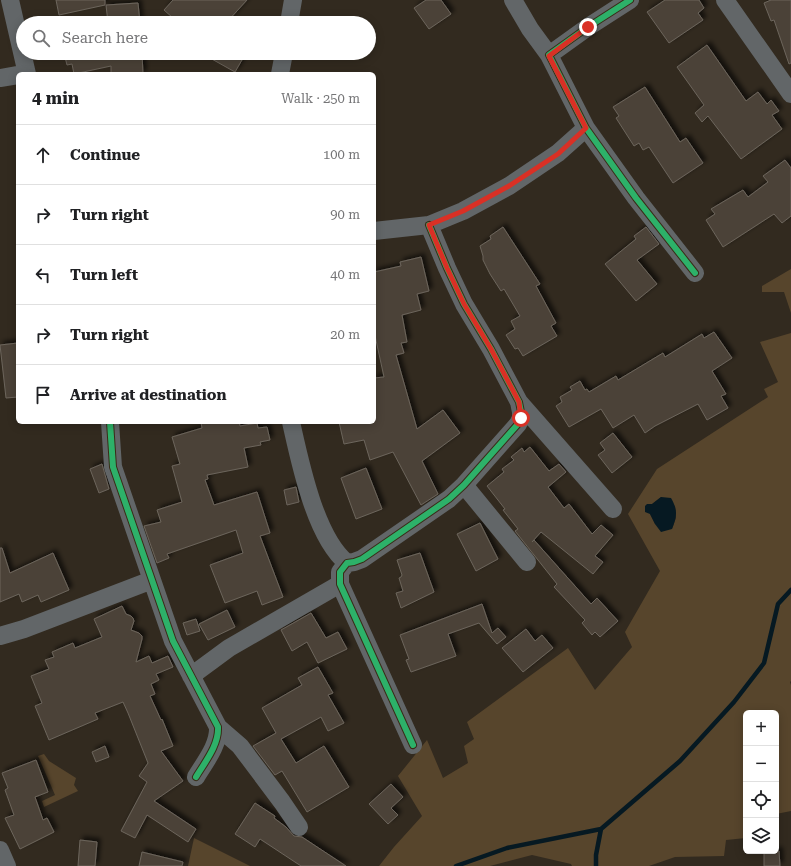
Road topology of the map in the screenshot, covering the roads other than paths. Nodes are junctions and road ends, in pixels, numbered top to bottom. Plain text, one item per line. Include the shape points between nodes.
1 (10, 0) edge
2 (293, 0) edge
3 (513, 0) edge
4 (630, 0) edge
5 (725, 0) edge
6 (290, 16) edge
7 (16, 34) edge
8 (549, 56) junction
9 (21, 60) edge
10 (283, 60) edge
11 (23, 72) edge
12 (280, 72) edge
13 (16, 75) edge
14 (0, 78) edge
15 (791, 94) edge
16 (586, 128) junction
17 (429, 225) junction
18 (376, 231) edge
19 (695, 273) dead end
20 (519, 402) junction
21 (110, 424) edge
22 (291, 424) edge
23 (464, 485) junction
24 (613, 509) dead end
25 (527, 562) dead end
26 (347, 563) junction
27 (152, 580) junction
28 (340, 584) junction
29 (0, 636) edge
30 (191, 676) junction
31 (218, 727) junction
32 (413, 745) dead end
33 (196, 777) dead end
34 (299, 827) dead end
35 (0, 850) edge
36 (6, 866) edge

1 - 7 street
2 - 6 street
3 - 8 street
4 - 8 street
5 - 15 street
8 - 16 street
9 - 11 street
10 - 12 street
13 - 14 street
16 - 17 street via 558,154 509,186 463,211
16 - 19 street via 636,198
17 - 18 street
17 - 20 street via 464,304
20 - 23 street via 521,418 518,424
20 - 24 street
21 - 27 street via 113,467
22 - 26 street via 323,532 341,559
23 - 25 street
23 - 26 street via 437,508 362,559
26 - 28 street via 340,572
27 - 29 street
27 - 30 street via 174,641
28 - 30 street via 229,648
28 - 32 street
30 - 31 street
31 - 33 street via 216,743
31 - 34 street via 240,746
35 - 36 street

